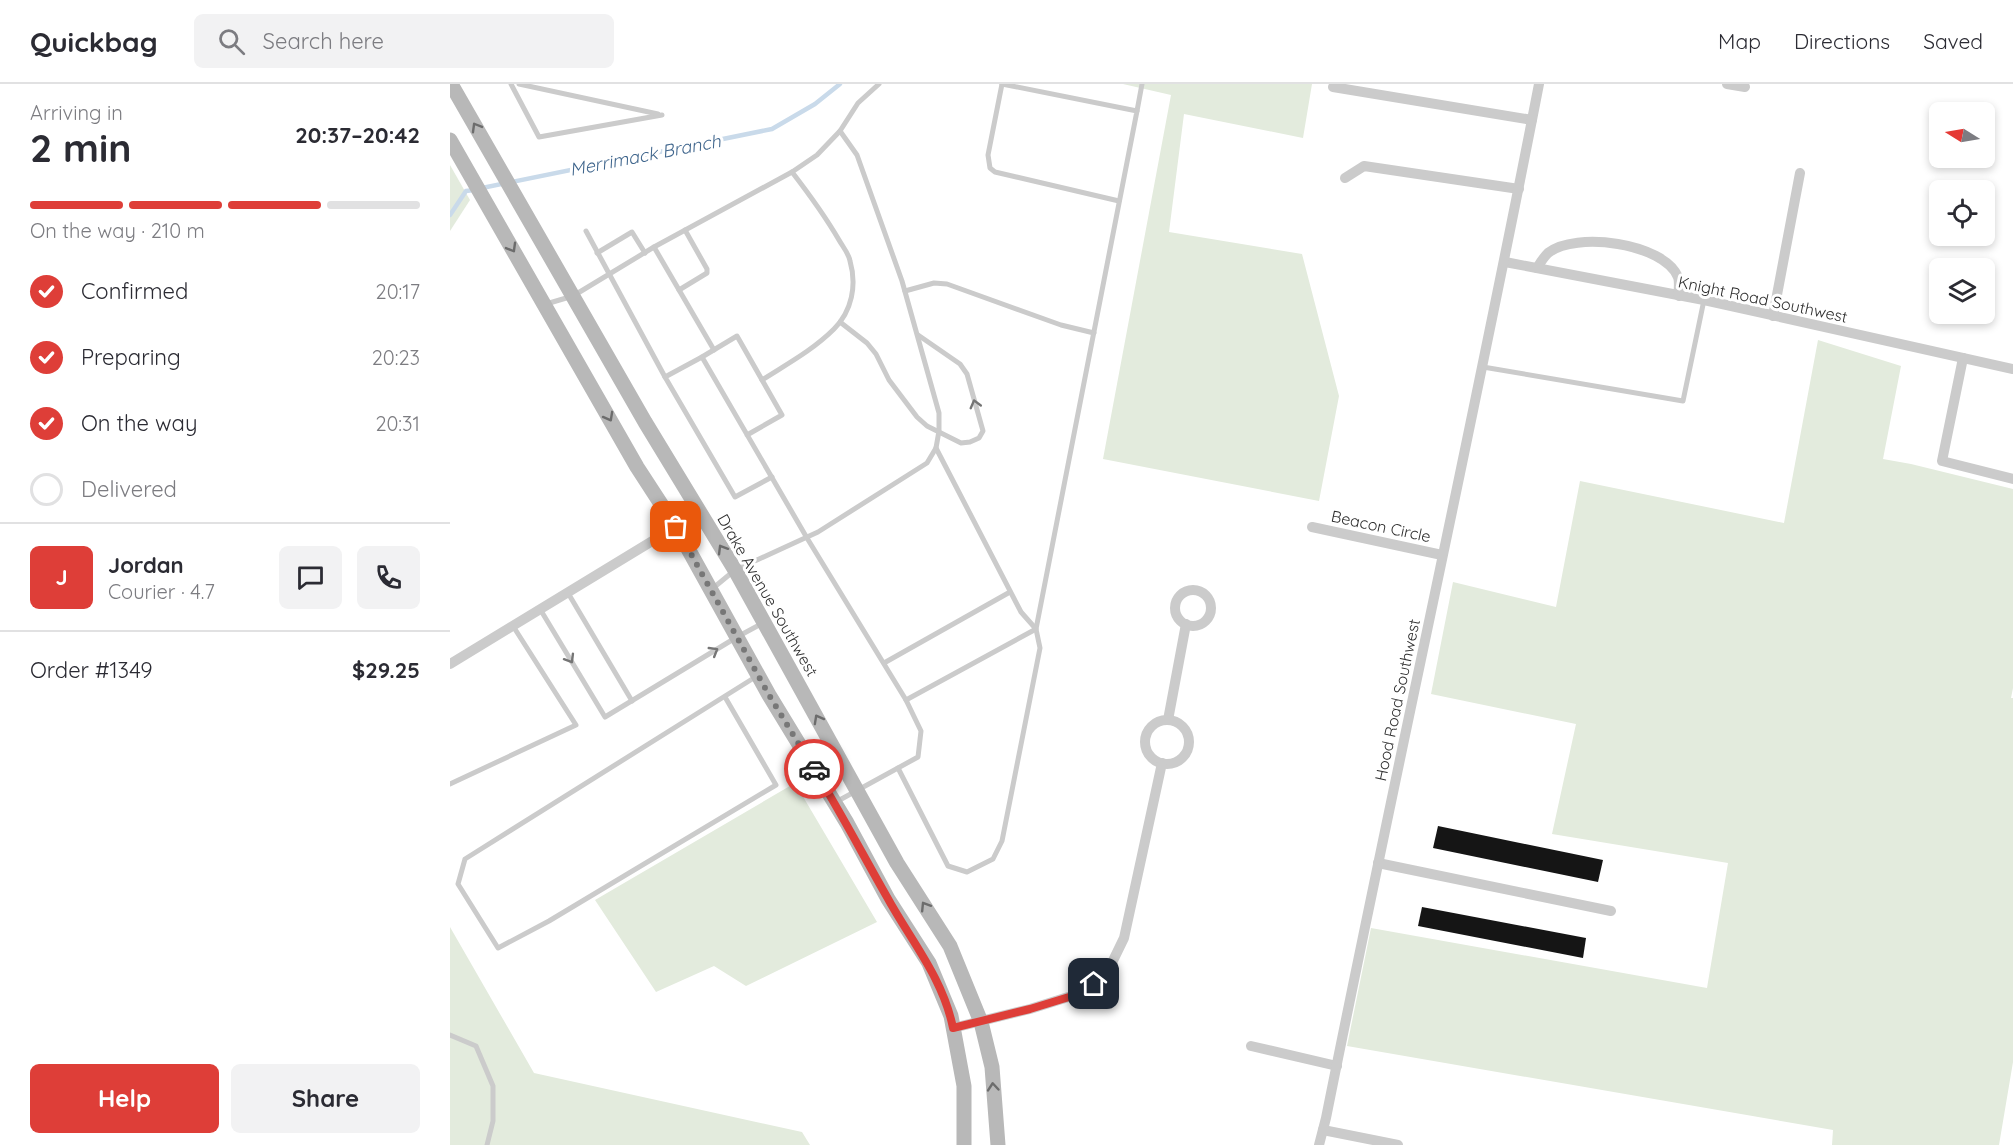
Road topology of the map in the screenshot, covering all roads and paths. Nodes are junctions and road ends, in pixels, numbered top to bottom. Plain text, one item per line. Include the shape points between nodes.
1 (451, 84) edge
2 (511, 84) edge
3 (519, 84) edge
4 (879, 84) edge
5 (1002, 84) edge
6 (1142, 84) edge
7 (1539, 84) edge
8 (1727, 84) edge
9 (1333, 87) dead end
10 (1745, 87) dead end
11 (1137, 111) junction
12 (1532, 120) junction
13 (840, 132) junction
14 (450, 140) edge
15 (792, 172) junction
16 (1800, 172) dead end
17 (1345, 178) dead end
18 (1519, 189) junction
19 (1119, 201) junction
20 (685, 230) junction
21 (586, 231) dead end
22 (654, 247) junction
23 (597, 253) junction
24 (645, 253) junction
25 (1505, 262) junction
26 (1537, 268) junction
27 (610, 275) junction
28 (679, 290) junction
29 (905, 291) junction
30 (573, 296) junction
31 (1679, 296) junction
32 (1704, 300) junction
33 (544, 304) junction
34 (1773, 316) junction
35 (840, 322) junction
36 (1094, 333) junction
37 (918, 335) junction
38 (714, 350) junction
39 (702, 357) junction
40 (1963, 358) junction
41 (1483, 367) junction
42 (2013, 369) edge
43 (665, 377) junction
44 (762, 380) junction
45 (939, 431) junction
46 (747, 435) junction
47 (936, 448) junction
48 (772, 477) junction
49 (2013, 479) edge
50 (700, 512) junction
51 (676, 527) junction
52 (1312, 527) dead end
53 (807, 538) junction
54 (1443, 555) junction
55 (735, 570) junction
56 (711, 590) junction
57 (1010, 591) junction
58 (568, 593) junction
59 (540, 609) junction
60 (765, 622) junction
61 (1186, 624) dead end
62 (513, 626) junction
63 (1036, 629) junction
64 (737, 637) junction
65 (884, 663) junction
66 (450, 664) edge
67 (758, 676) junction
68 (725, 697) junction
69 (632, 700) junction
70 (906, 700) junction
71 (1168, 720) junction
72 (1162, 763) junction
73 (898, 768) junction
74 (450, 784) edge
75 (858, 790) junction
76 (834, 802) junction
77 (1378, 863) junction
78 (1611, 911) dead end
79 (981, 1022) junction
80 (953, 1028) junction
81 (450, 1035) edge
82 (1251, 1047) dead end
83 (1336, 1066) junction
84 (1323, 1130) junction
85 (487, 1145) edge
86 (964, 1145) edge
87 (998, 1145) edge
88 (1319, 1145) edge
89 (1398, 1145) edge

30 -> 1 street, Drake Avenue Southwest
2 - 3 lane via 539,137 662,115
4 - 13 lane via 858,103
5 - 11 lane
5 - 19 lane via 988,155 990,168
6 - 11 lane
7 - 12 street
8 - 10 street
9 - 12 street
11 - 19 lane
12 - 18 street
13 - 15 lane via 817,156
13 - 29 lane via 857,155
14 -> 33 street
15 - 20 lane
15 - 35 lane via 825,215 850,260 854,288
16 - 34 street
17 - 18 street via 1364,166
18 - 25 street, Hood Road Southwest
19 - 36 lane
20 - 22 lane
20 - 28 lane via 707,273
21 - 23 lane
22 - 24 lane
22 - 28 lane
23 - 24 lane via 632,232
23 - 27 lane
24 - 27 lane
25 - 26 street, Knight Road Southwest
25 - 41 street, Hood Road Southwest
26 - 31 street, Knight Road Southwest
26 - 31 street via 1548,253 1572,243 1638,247 1666,262 1678,278
27 - 30 lane
27 - 43 lane
28 - 38 lane
29 - 36 lane via 934,283 947,284
29 - 37 lane
30 - 33 lane
30 - 50 street, Drake Avenue Southwest
31 - 32 street, Knight Road Southwest
32 - 34 street, Knight Road Southwest
32 - 41 lane via 1683,401
33 -> 51 street
34 - 40 street, Knight Road Southwest
35 - 44 lane via 810,350
35 - 45 lane via 872,349 917,417
36 - 63 lane
37 - 45 lane via 939,412
45 -> 37 lane via 961,443 979,438 983,431 967,374 960,364
38 - 39 lane
38 - 44 lane via 737,336
39 - 43 lane
39 - 46 lane
40 - 42 street, Knight Road Southwest
40 - 49 street via 1942,461
41 - 54 street, Hood Road Southwest
43 - 48 lane via 735,497
44 - 46 lane via 782,415
45 - 47 lane
46 - 48 lane
47 - 53 lane via 927,463
47 - 57 lane
48 - 53 lane
50 - 51 street
55 -> 50 street, Drake Avenue Southwest
51 - 56 street
51 - 58 street
52 - 54 street, Beacon Circle
53 - 55 lane
53 - 65 lane
54 - 77 street, Hood Road Southwest
55 - 56 lane
55 - 60 street, Drake Avenue Southwest
56 - 64 street
57 - 63 lane
57 - 65 lane
58 - 59 street
58 - 69 lane
59 - 62 street
59 -> 69 lane via 605,717
60 - 64 lane
75 -> 60 street, Drake Avenue Southwest
61 - 71 street
62 - 66 street
62 - 74 lane via 576,725
63 - 70 lane
63 - 73 lane via 1040,648 1002,841 993,860 967,872 948,866
64 - 67 street
69 -> 64 lane
65 - 70 lane
67 - 68 lane
67 - 76 street
68 - 68 lane via 465,859 458,884 498,948 776,784
70 - 73 lane via 921,731 918,757
71 - 72 street via 1154,723 1146,735 1146,749 1155,761
71 - 72 street via 1182,725 1189,745 1182,758
72 - 79 street via 1124,938 1106,975 1082,993
73 - 75 lane
75 - 76 lane
79 -> 75 street, Drake Avenue Southwest via 950,946 897,863
76 - 80 street via 929,963
77 - 78 street
77 - 83 street, Hood Road Southwest
79 - 80 street
87 -> 79 street, Drake Avenue Southwest via 992,1067
80 - 86 street via 964,1086
81 - 85 lane via 476,1046 493,1086 493,1121
82 - 83 street
83 - 84 street, Hood Road Southwest
84 - 88 street, Hood Road Southwest
84 - 89 street

